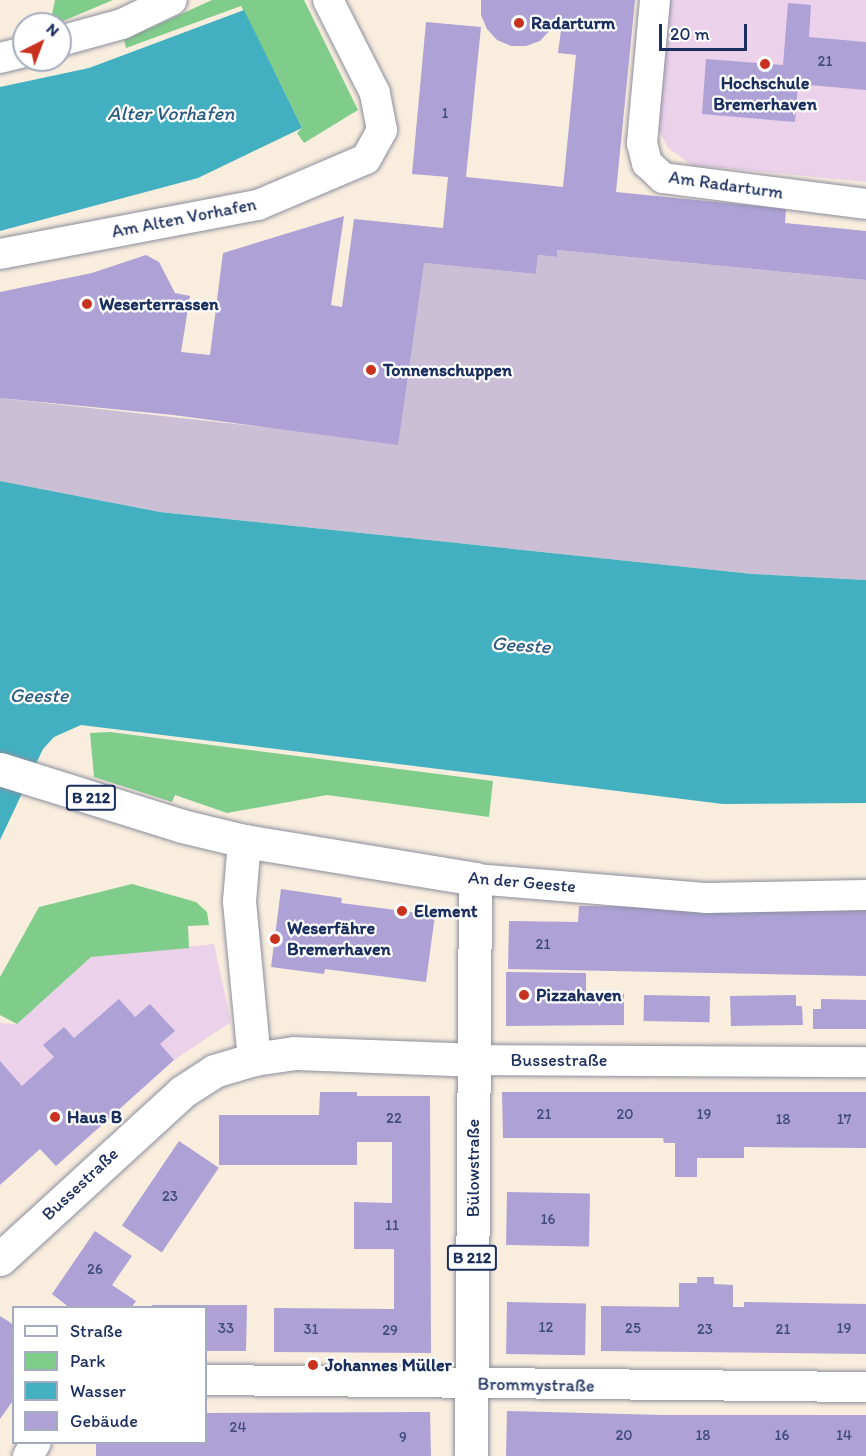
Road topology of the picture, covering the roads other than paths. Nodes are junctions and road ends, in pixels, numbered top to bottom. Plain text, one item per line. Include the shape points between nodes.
1 (172, 0) edge
2 (328, 0) edge
3 (655, 0) edge
4 (72, 38) edge
5 (866, 204) edge
6 (0, 254) edge
7 (0, 769) edge
8 (244, 841) junction
9 (475, 879) junction
10 (866, 896) edge
11 (254, 1059) junction
12 (474, 1060) junction
13 (866, 1062) edge
14 (0, 1259) edge
15 (207, 1380) edge
16 (472, 1384) junction
17 (866, 1387) edge
18 (471, 1456) edge

1 - 4 street via 122,24
2 - 6 street, Am Alten Vorhafen via 375,93 382,130 366,159 258,205
3 - 5 street, Am Radarturm via 642,143 647,163 663,178
7 - 8 main road, An der Geeste / B 212 via 182,826
8 - 9 main road, An der Geeste / B 212
8 - 11 main road via 239,902
9 - 10 street, An der Geeste via 707,898
9 - 12 main road, Bülowstraße
11 - 12 main road, Bussestraße via 294,1053
11 - 14 main road, Bussestraße via 214,1071 182,1092
12 - 13 street, Bussestraße
12 - 16 main road, Bülowstraße / B 212
15 - 16 street, Brommystraße
16 - 17 street, Brommystraße
16 - 18 main road, Bülowstraße / B 212

